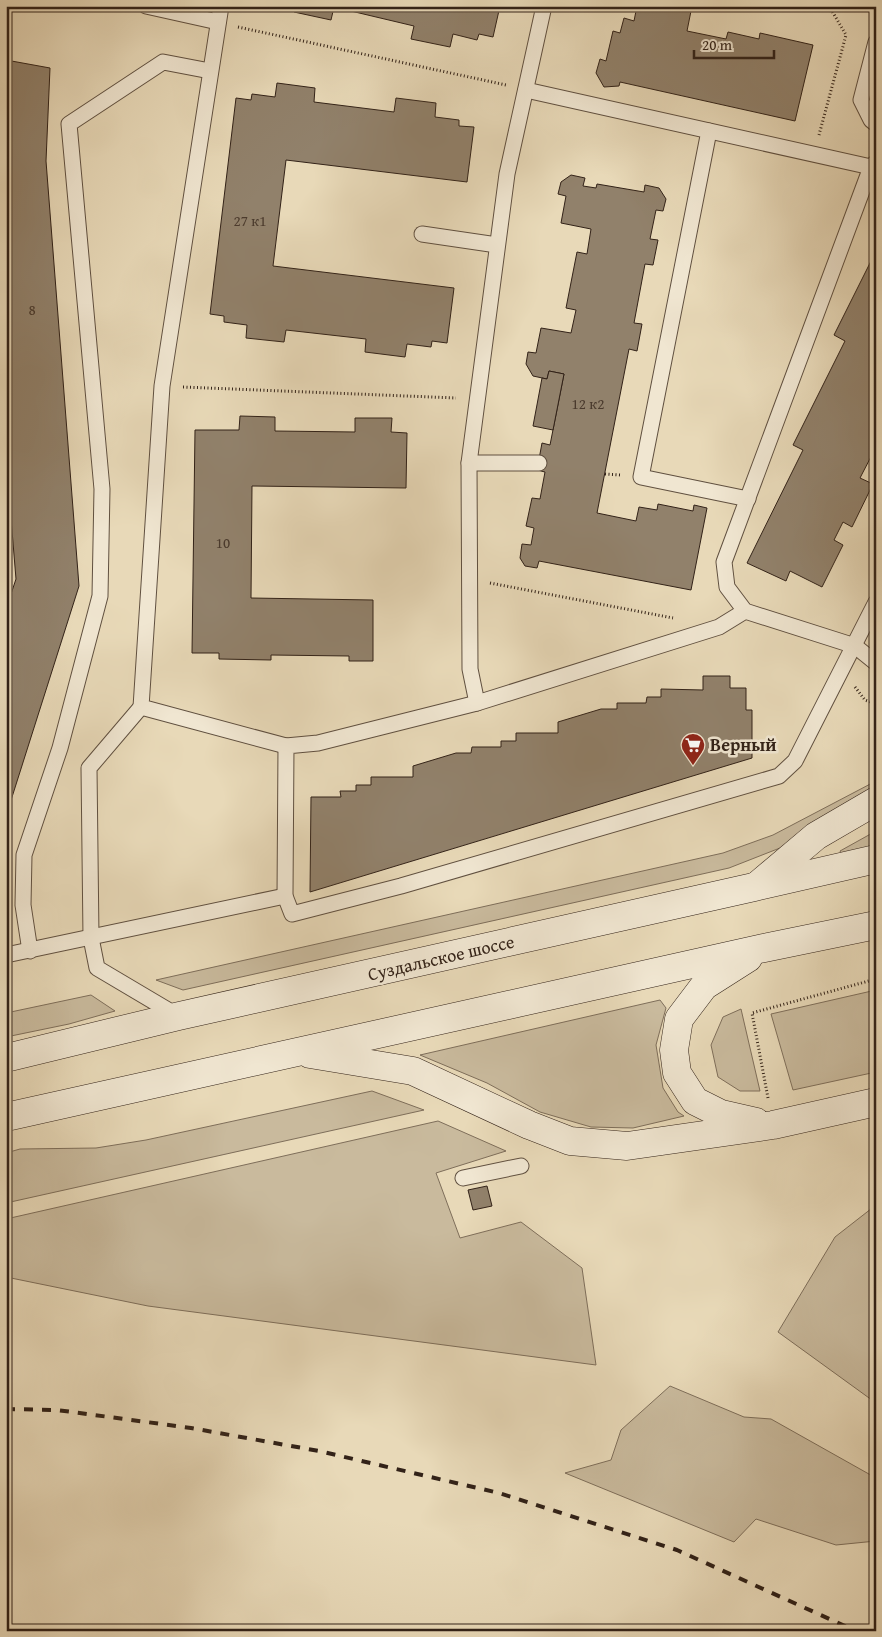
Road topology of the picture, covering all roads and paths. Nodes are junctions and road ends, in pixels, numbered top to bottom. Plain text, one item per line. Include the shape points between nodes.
1 (146, 6) edge
2 (221, 6) edge
3 (544, 6) edge
4 (809, 6) edge
5 (218, 22) junction
6 (876, 42) edge
7 (210, 71) junction
8 (526, 90) junction
9 (876, 124) edge
10 (709, 131) junction
11 (814, 154) junction
12 (873, 165) edge
13 (422, 234) dead end
14 (497, 245) junction
15 (162, 386) junction
16 (477, 399) junction
17 (470, 463) junction
18 (538, 463) dead end
19 (748, 499) junction
20 (470, 579) junction
21 (876, 602) edge
22 (745, 611) junction
23 (719, 627) junction
24 (855, 646) junction
25 (876, 662) edge
26 (477, 703) junction
27 (142, 706) junction
28 (286, 746) junction
29 (876, 801) edge
30 (876, 858) edge
31 (754, 887) junction
32 (285, 896) junction
33 (876, 925) edge
34 (91, 938) junction
35 (764, 948) junction
36 (30, 951) junction
37 (6, 956) edge
38 (876, 979) edge
39 (179, 1016) junction
40 (296, 1051) junction
41 (6, 1058) edge
42 (876, 1102) edge
43 (6, 1117) edge
44 (773, 1125) junction
45 (522, 1166) dead end
46 (463, 1178) dead end

1 - 5 lane
2 - 5 lane
3 - 8 lane
4 - 11 path via 832,11 846,35
5 - 7 lane
5 - 8 path
6 - 9 lane via 861,100
7 - 15 lane
7 - 36 lane via 163,62 69,124 102,489 100,596 60,748 24,855 23,905
8 - 10 lane
8 - 14 lane via 507,174
10 - 11 lane
10 - 19 lane via 641,477
11 - 12 lane
12 - 19 lane
13 - 14 lane
14 - 16 lane
15 - 16 path
15 - 27 lane
16 - 17 lane
17 - 18 lane
17 - 20 lane
19 - 22 lane via 724,562 727,587
20 - 23 path
20 - 26 lane via 470,669
21 - 24 lane
22 - 23 lane
22 - 24 lane
23 - 26 lane
24 - 25 lane
24 - 32 lane via 796,761 778,776 401,886 292,914
26 - 28 lane via 318,743
27 - 28 lane
27 - 34 lane via 89,768
28 - 32 lane
29 - 31 main road via 816,836
30 - 31 main road, Суздальское шоссе
31 - 39 main road, Суздальское шоссе
32 - 34 lane
33 - 35 main road
34 - 36 lane
34 - 39 lane via 97,968
35 - 40 main road
35 - 44 main road via 704,986 679,1019 674,1050 677,1073 695,1102 721,1114
36 - 37 lane
38 - 44 path via 752,1014
39 - 41 main road, Суздальское шоссе
40 - 43 main road
40 - 44 main road via 413,1071 570,1141 627,1146
42 - 44 main road
45 - 46 lane

